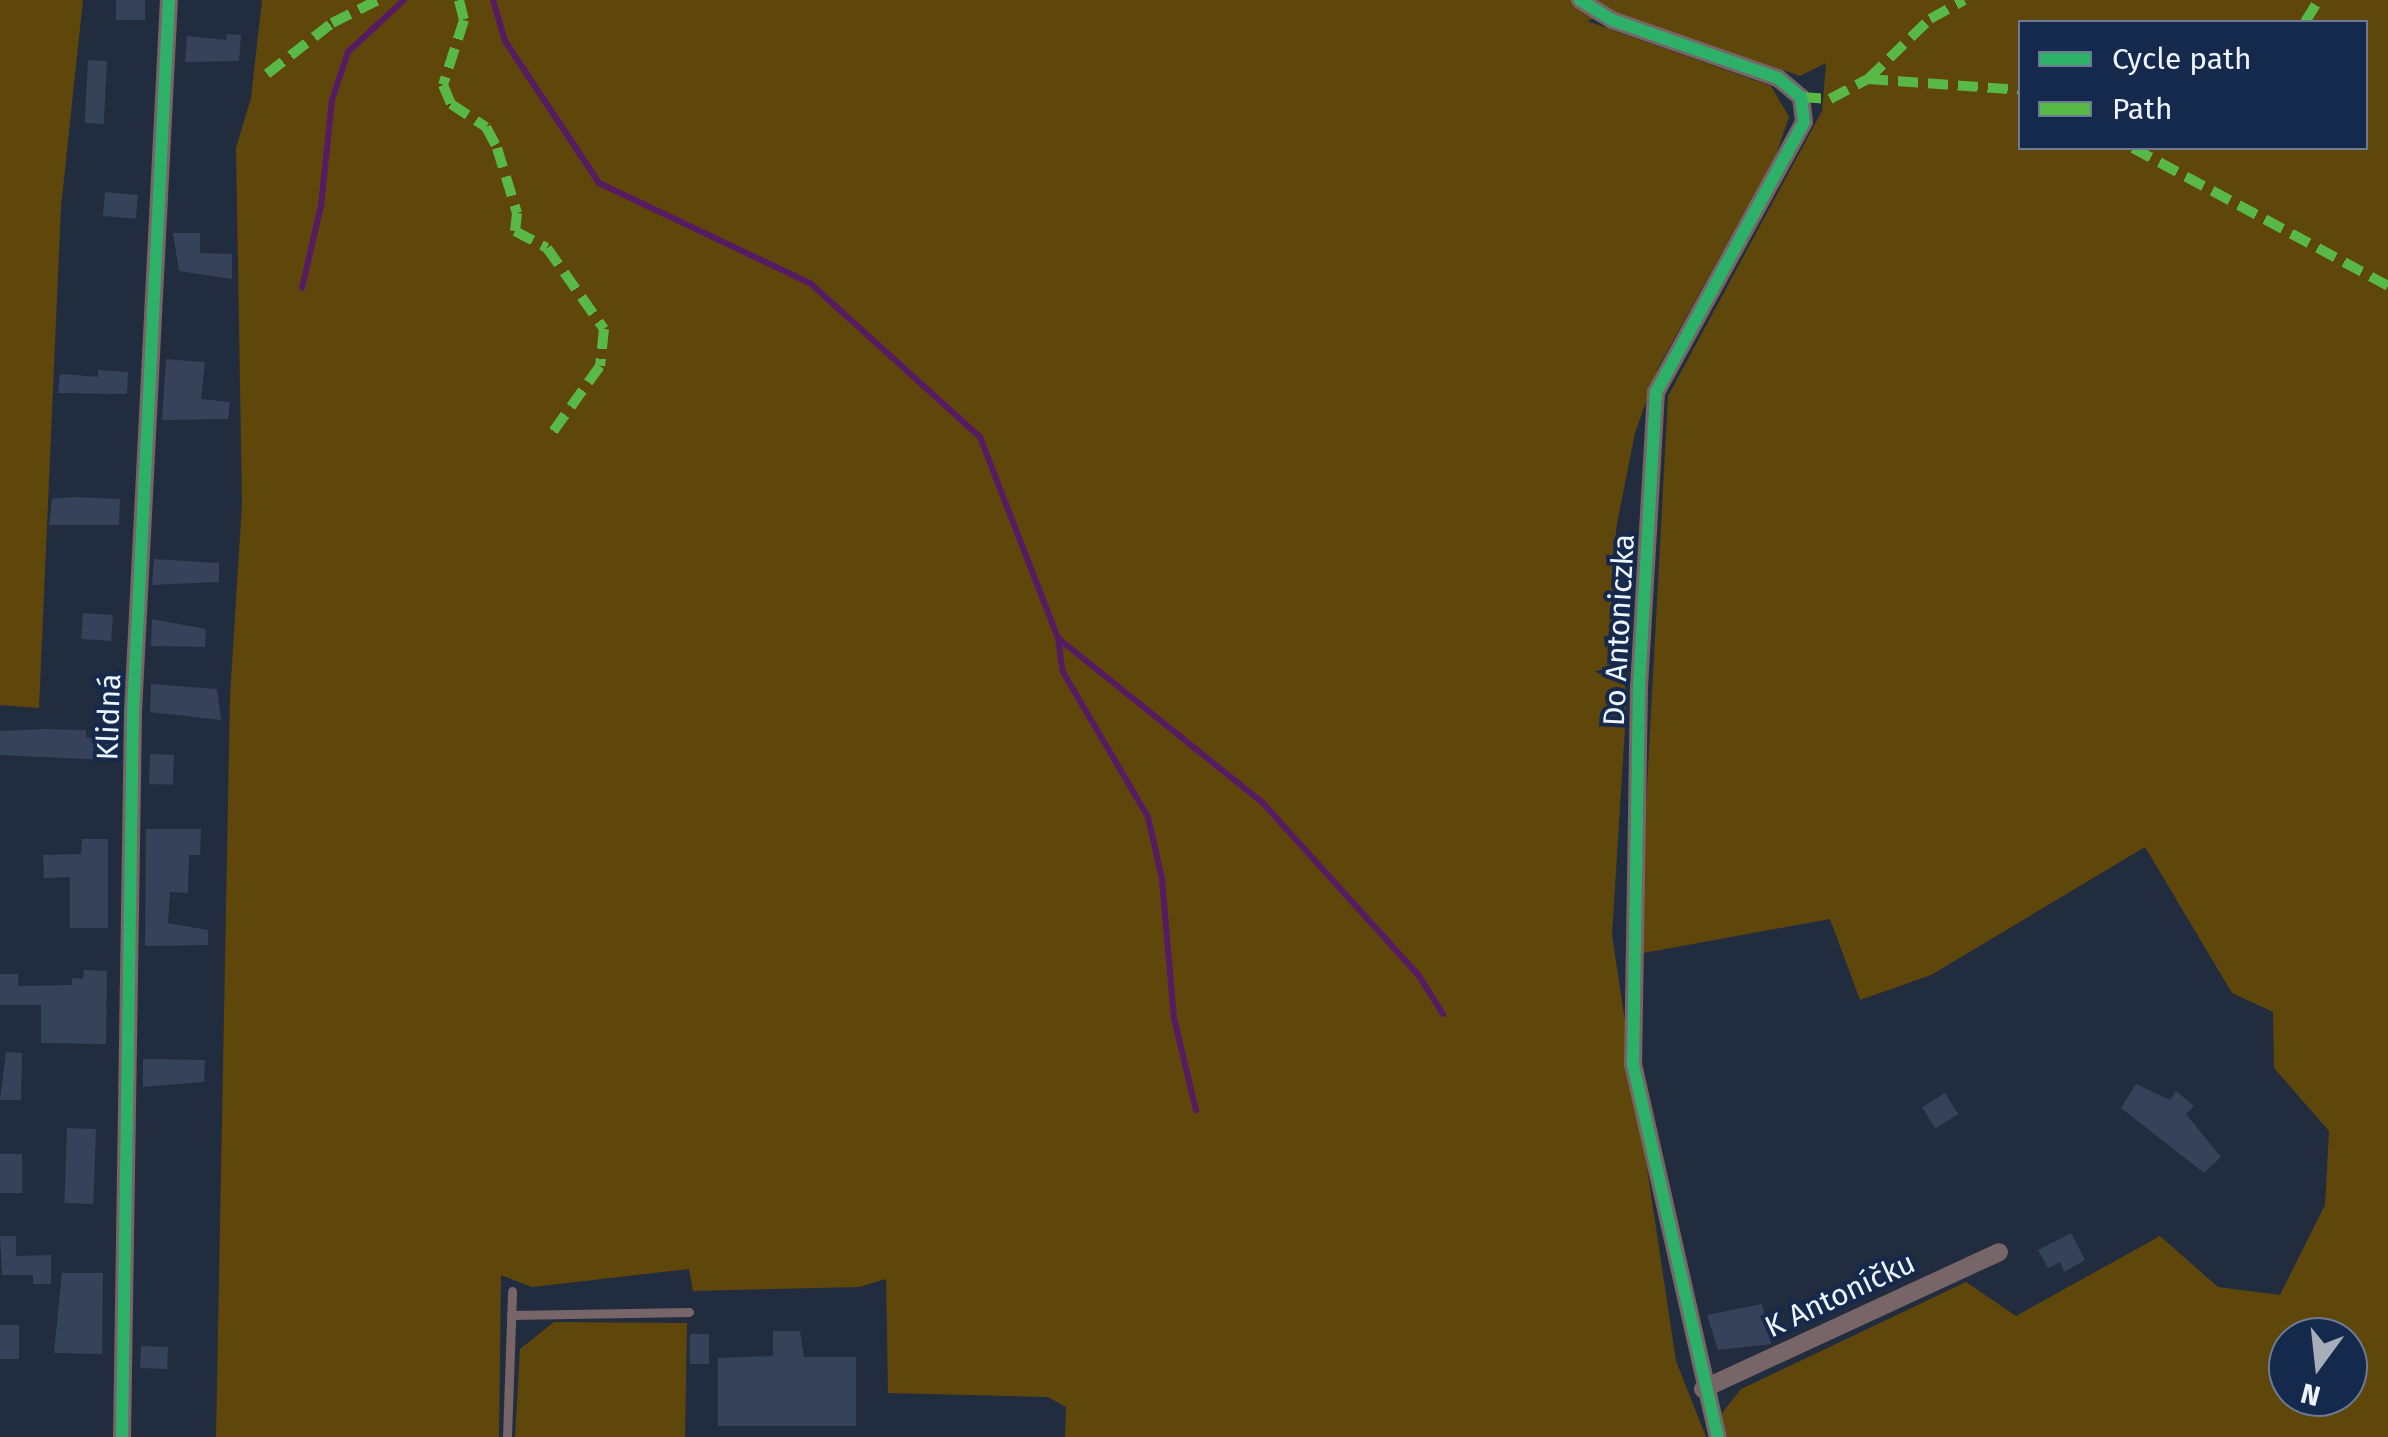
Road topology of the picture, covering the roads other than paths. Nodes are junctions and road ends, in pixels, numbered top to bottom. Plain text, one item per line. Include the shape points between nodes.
1 (169, 0) edge
2 (1580, 0) edge
3 (2000, 1252) dead end
4 (512, 1291) dead end
5 (689, 1312) dead end
6 (512, 1315) junction
7 (1703, 1388) junction
8 (122, 1437) edge
9 (506, 1437) edge
10 (1718, 1437) edge

1 - 8 street, Klidná via 133,712
2 - 7 street, Do Antoniczka via 1612,20 1778,78 1801,98 1804,122 1656,392 1640,686 1633,1064
3 - 7 street, K Antoníčku
4 - 6 lane
5 - 6 lane
6 - 9 lane
7 - 10 street, Do Antoniczka

